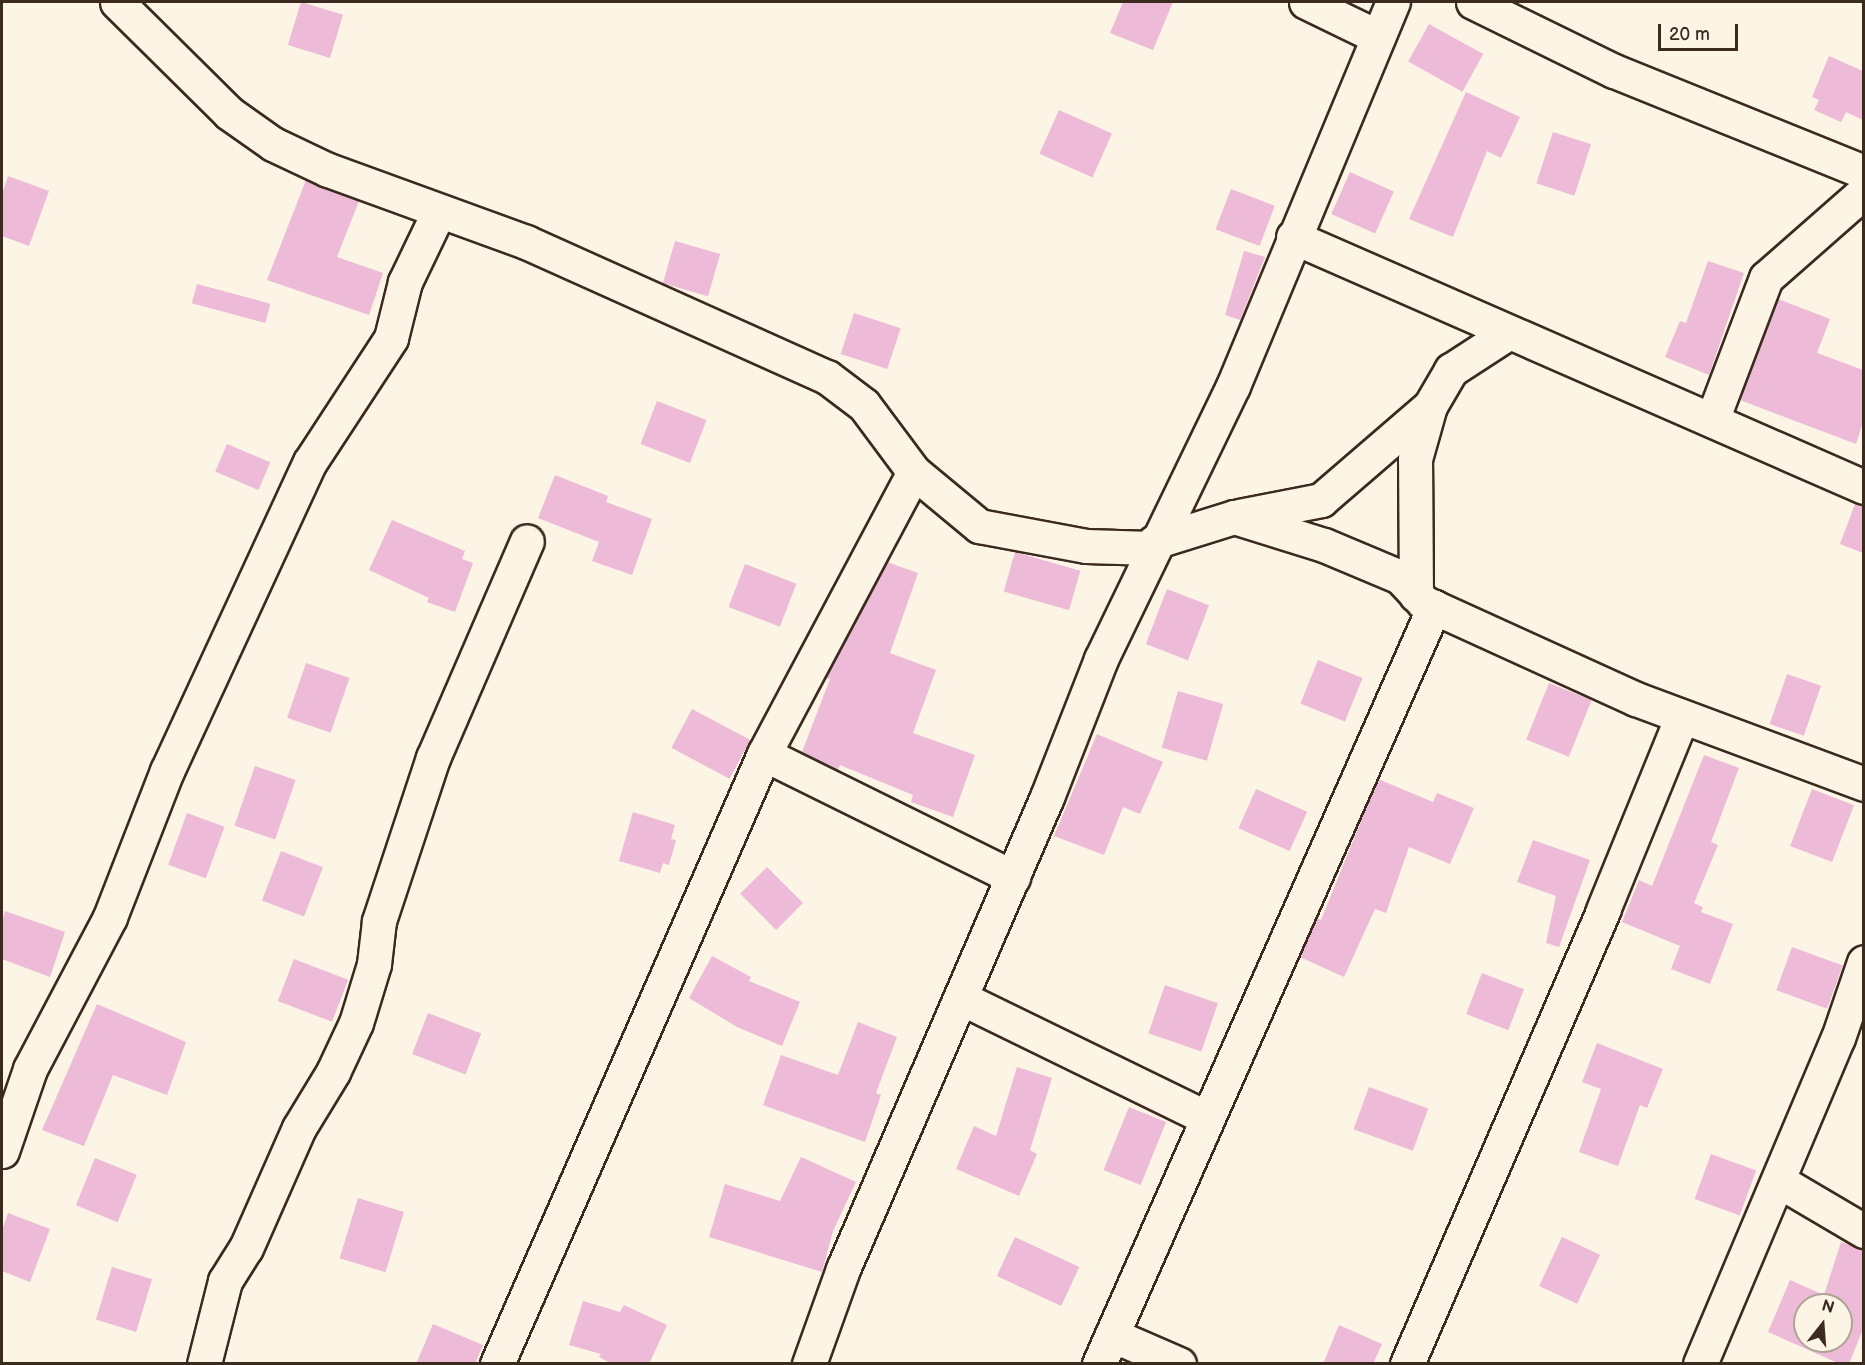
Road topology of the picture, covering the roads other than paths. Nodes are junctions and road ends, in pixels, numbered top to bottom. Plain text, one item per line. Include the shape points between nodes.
1 (117, 2) edge
2 (1306, 2) edge
3 (1393, 2) edge
4 (1473, 2) edge
5 (1378, 36) junction
6 (1863, 172) edge
7 (1863, 192) edge
8 (438, 213) junction
9 (1293, 237) junction
10 (1508, 333) junction
11 (1430, 406) junction
12 (1712, 420) junction
13 (914, 472) junction
14 (1863, 487) edge
15 (1234, 517) junction
16 (527, 541) dead end
17 (1153, 545) junction
18 (1425, 601) junction
19 (1682, 716) junction
20 (764, 754) junction
21 (1863, 784) edge
22 (1012, 878) junction
23 (1863, 962) edge
24 (961, 998) junction
25 (1207, 1118) junction
26 (2, 1151) edge
27 (1779, 1181) junction
28 (1863, 1231) edge
29 (1106, 1349) edge
30 (204, 1364) edge
31 (497, 1364) edge
32 (809, 1364) edge
33 (1179, 1364) edge
34 (1407, 1364) edge
35 (1700, 1364) edge

1 - 8 street via 229,113 273,144
2 - 5 street
3 - 5 street
4 - 6 street via 1614,71
5 - 9 street
7 - 12 street via 1766,278
8 - 13 street via 526,242 827,378 864,405
8 - 26 street via 405,282 391,338 310,462 167,771 110,917 30,1069
9 - 10 street
9 - 17 street via 1233,386
10 - 11 street via 1451,370
10 - 12 street
11 - 15 street via 1321,500
11 - 18 street via 1415,459
12 - 14 street
13 - 17 street via 979,526 1086,546
13 - 20 street
15 - 17 street
15 - 18 street via 1335,549 1400,577
16 - 30 street via 433,758 379,921 374,964 356,1023 333,1072 299,1128 246,1248 225,1281
17 - 22 street via 1101,659
18 - 19 street via 1636,699
18 - 25 street
19 - 21 street
19 - 34 street
20 - 22 street
20 - 31 street
22 - 24 street
23 - 27 street via 1838,1038
24 - 25 street
24 - 32 street via 843,1269
25 - 29 street
27 - 28 street
27 - 35 street
29 - 33 street

